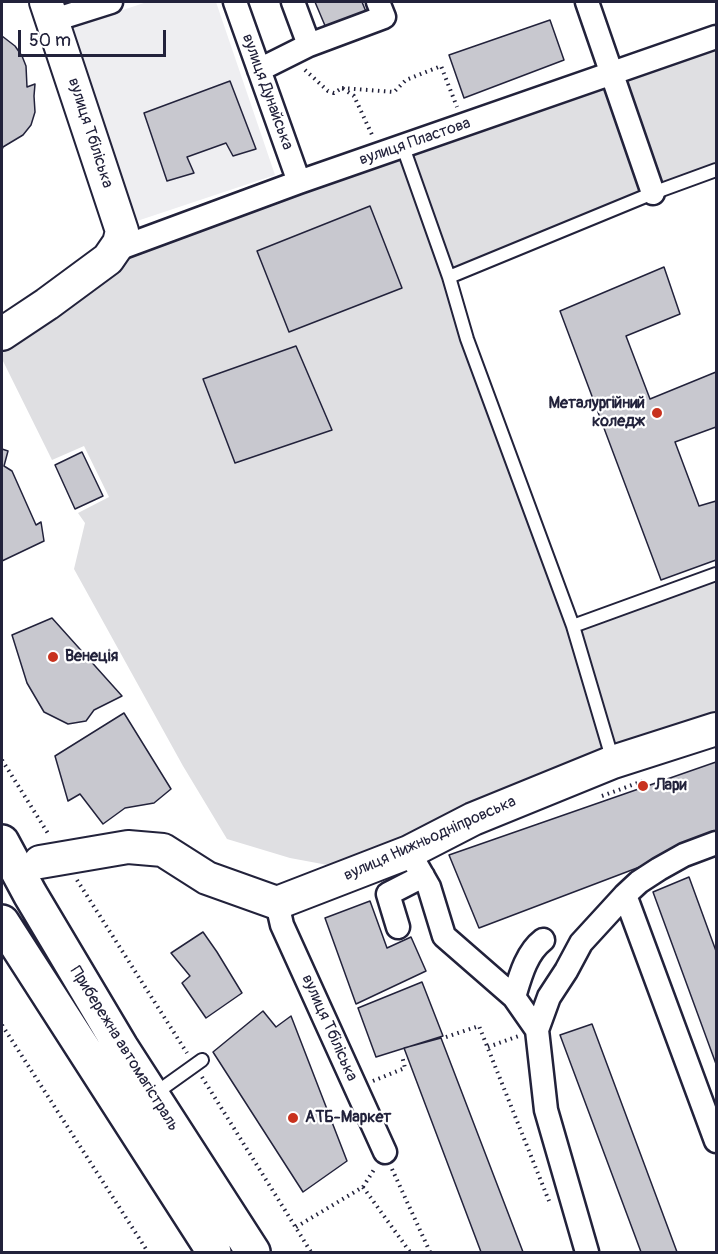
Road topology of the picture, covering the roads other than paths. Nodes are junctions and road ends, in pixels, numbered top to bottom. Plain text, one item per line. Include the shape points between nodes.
1 (111, 2) edge
2 (235, 2) edge
3 (293, 2) edge
4 (378, 2) edge
5 (587, 2) edge
6 (50, 11) edge
7 (717, 37) edge
8 (309, 45) junction
9 (259, 70) junction
10 (611, 75) junction
11 (403, 147) junction
12 (717, 170) edge
13 (299, 182) junction
14 (653, 193) junction
15 (119, 240) junction
16 (449, 277) junction
17 (2, 334) edge
18 (717, 574) edge
19 (573, 626) junction
20 (717, 729) edge
21 (614, 762) junction
22 (4, 847) edge
23 (714, 848) edge
24 (52, 860) junction
25 (416, 864) junction
26 (30, 894) junction
27 (625, 895) junction
28 (277, 903) junction
29 (2, 921) edge
30 (398, 927) dead end
31 (543, 940) dead end
32 (514, 998) junction
33 (537, 1030) junction
34 (198, 1063) road end
35 (152, 1096) junction
36 (717, 1141) edge
37 (385, 1152) road end
38 (210, 1185) junction
39 (178, 1196) junction
40 (214, 1252) edge
41 (253, 1252) edge
42 (587, 1252) edge

1 - 6 street
2 - 9 street, вулиця Дунайська
3 - 8 street
4 - 8 street via 384,17
5 - 10 street
6 - 15 street, вулиця Тбіліська
7 - 10 street, вулиця Пластова
8 - 9 street
9 - 13 street, вулиця Дунайська
10 - 11 street, вулиця Пластова
10 - 14 street
11 - 13 street, вулиця Пластова
11 - 16 lane
12 - 14 lane
13 - 15 street, вулиця Пластова
14 - 16 lane
15 - 17 street, вулиця Пластова via 99,266
16 - 19 lane via 467,339
18 - 19 lane
19 - 21 lane
20 - 21 street, вулиця Нижньодніпровська
21 - 25 street, вулиця Нижньодніпровська via 473,819
22 - 24 main road
22 - 26 main road, Прибережна автомагістраль
23 - 27 street via 684,855
24 - 26 main road
24 - 28 street via 128,847 163,850 207,878
25 - 28 street, вулиця Нижньодніпровська
25 - 30 street via 388,894
25 - 32 street via 429,887 444,936
26 - 35 main road, Прибережна автомагістраль
27 - 33 street via 581,943 549,997
27 - 36 street
28 - 37 street, вулиця Тбіліська via 282,925
29 - 39 main road, Прибережна автомагістраль
31 - 32 street via 534,947
32 - 33 street
33 - 42 street via 546,1110
34 - 35 lane
35 - 38 main road, Прибережна автомагістраль
38 - 39 main road via 218,1219 207,1226
38 - 41 main road, Прибережна автомагістраль
39 - 40 main road, Прибережна автомагістраль

